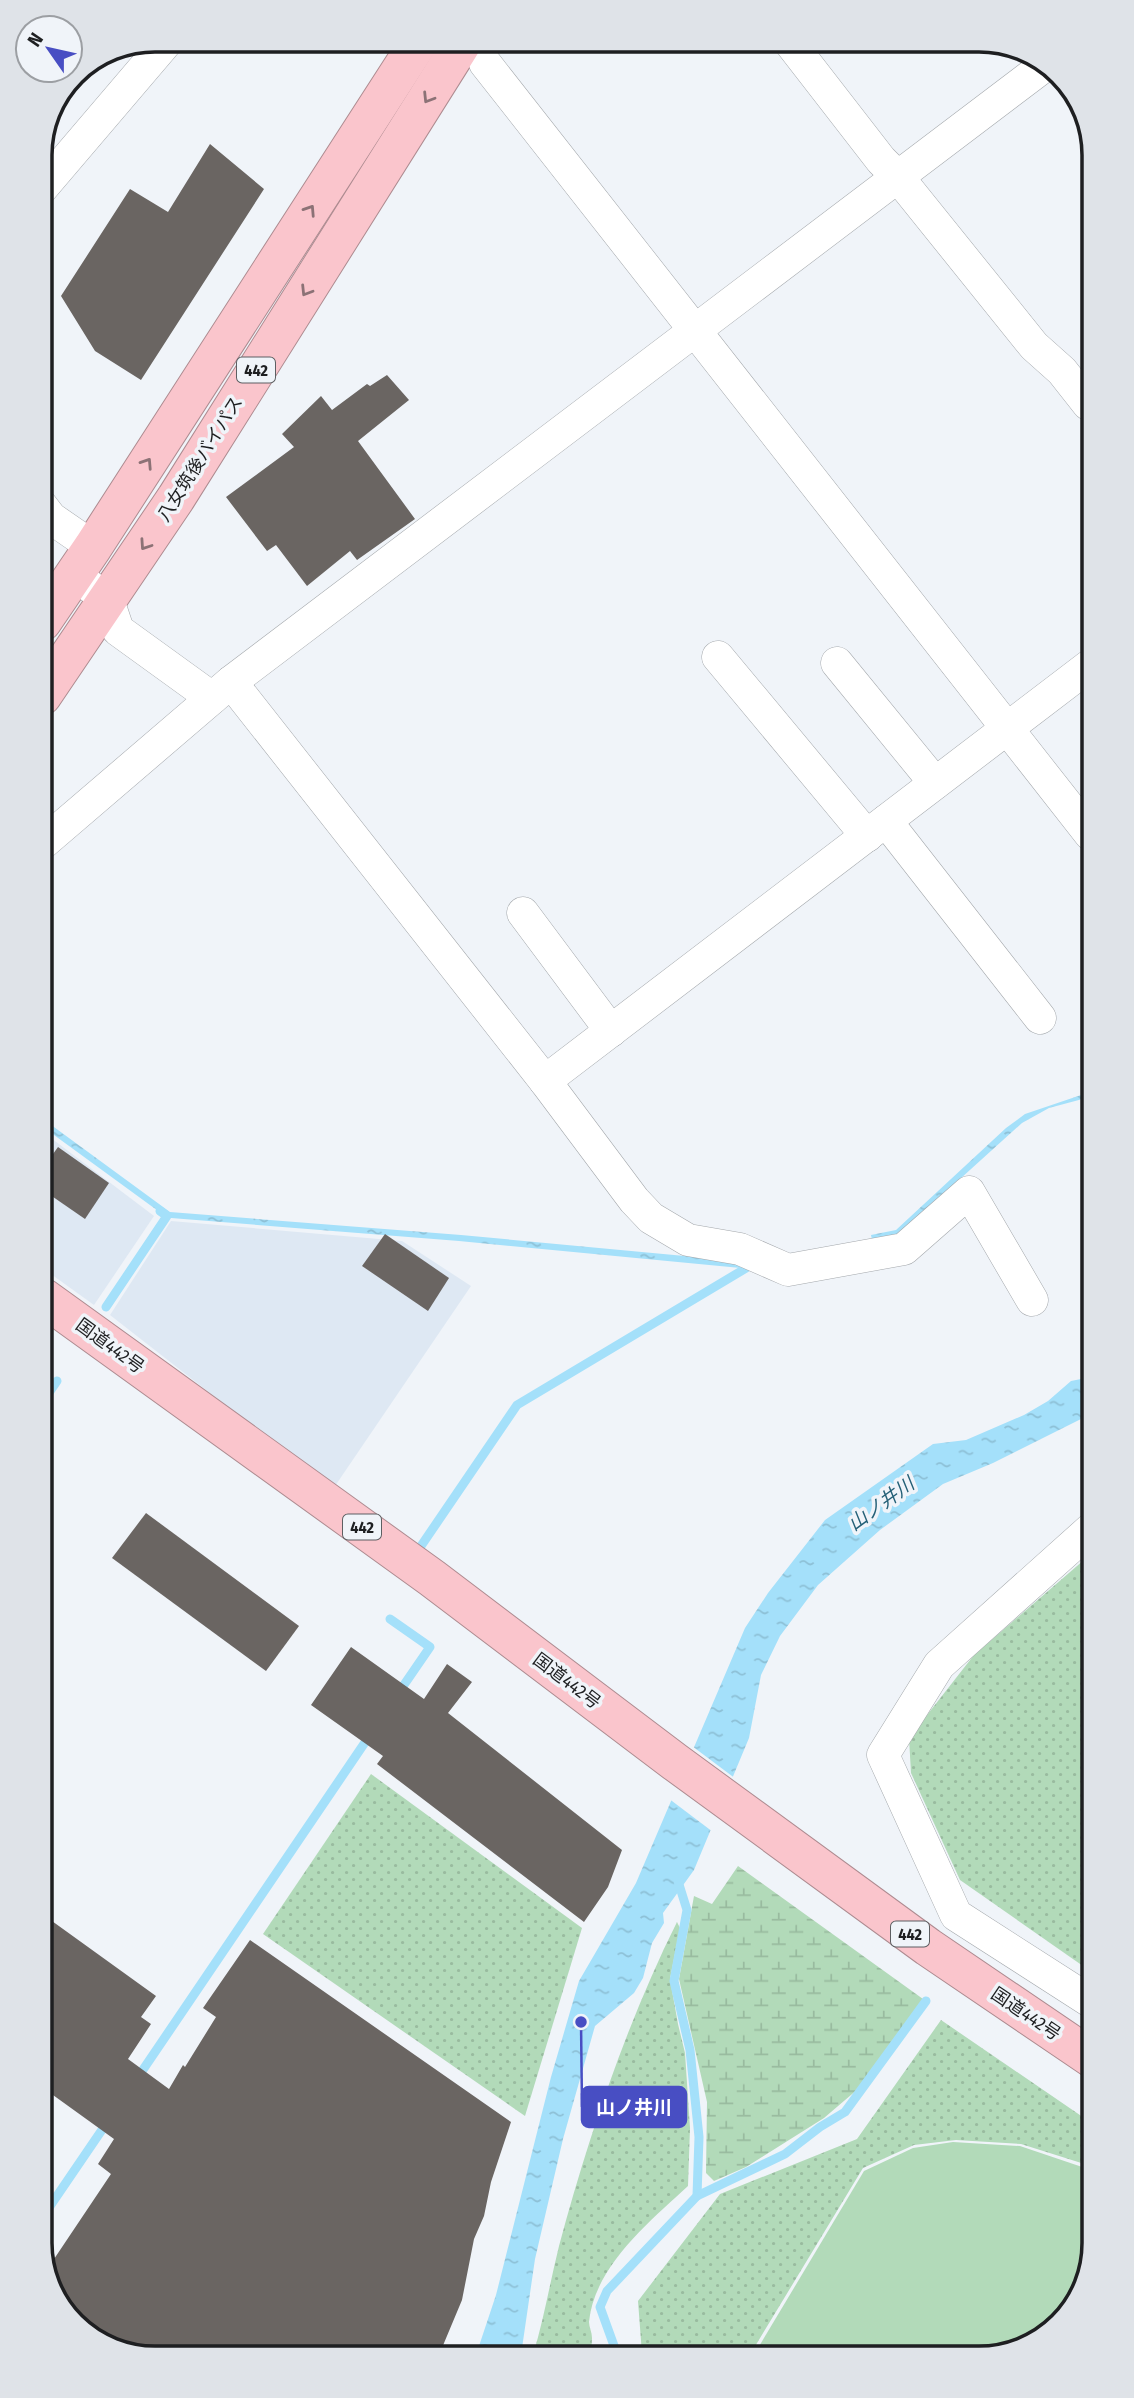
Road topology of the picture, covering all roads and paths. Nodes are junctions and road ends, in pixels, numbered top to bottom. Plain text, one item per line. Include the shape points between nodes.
1 (158, 53) edge
2 (412, 53) edge
3 (474, 53) edge
4 (476, 53) edge
5 (798, 53) edge
6 (1038, 72) edge
7 (53, 175) edge
8 (898, 177) junction
9 (696, 331) junction
10 (1082, 396) edge
11 (53, 520) edge
12 (84, 561) junction
13 (108, 600) junction
14 (53, 606) edge
15 (718, 657) dead end
16 (837, 663) dead end
17 (53, 680) edge
18 (1082, 683) edge
19 (222, 690) junction
20 (1008, 728) junction
21 (935, 783) junction
22 (1082, 824) edge
23 (876, 828) junction
24 (53, 836) edge
25 (523, 912) dead end
26 (1040, 1018) dead end
27 (611, 1031) junction
28 (545, 1081) junction
29 (1032, 1300) dead end
30 (52, 1304) edge
31 (1082, 1537) edge
32 (956, 1915) junction
33 (928, 1947) junction
34 (1082, 1996) edge
35 (1082, 2052) edge

1 - 7 street
12 -> 2 highway, 442
3 -> 13 highway, 八女筑後バイパス / 442
4 - 9 street
5 - 8 street
6 - 8 street
8 - 9 street
8 - 10 street via 1034,346
9 - 19 street
9 - 20 street
11 - 12 street
12 - 13 street
12 - 14 highway, 442
13 - 17 highway, 八女筑後バイパス / 442
13 - 19 street via 118,630
15 - 23 street
16 - 21 street
18 - 20 street
19 - 24 street
19 - 28 street
20 - 21 street
20 - 22 street
21 - 23 street
23 - 26 street
23 - 27 street
25 - 27 street
27 - 28 street
28 - 29 street via 634,1200 651,1218 688,1240 740,1249 788,1270 904,1249 970,1192
30 - 33 highway, 国道442号 / 442 via 432,1578
31 - 32 street via 939,1665 883,1755
32 - 33 street
32 - 34 street
33 - 35 highway, 国道442号 / 442

